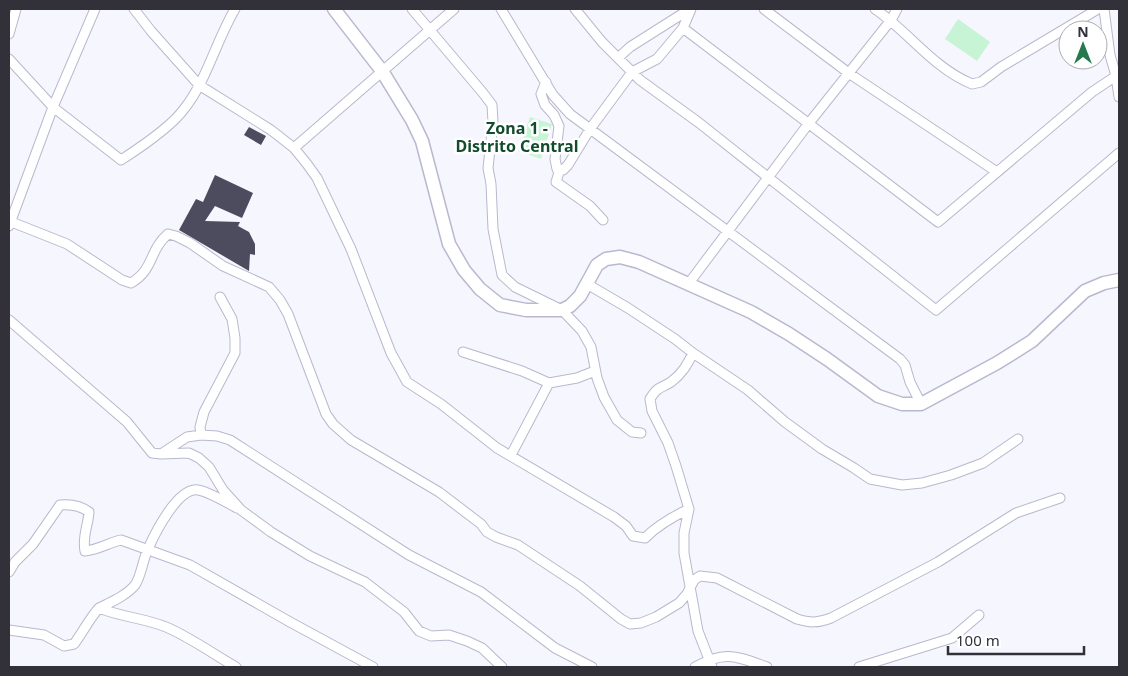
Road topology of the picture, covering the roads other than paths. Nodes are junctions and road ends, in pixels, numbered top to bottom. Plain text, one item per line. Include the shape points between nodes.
1 (16, 9) edge
2 (95, 9) edge
3 (134, 9) edge
4 (235, 9) edge
5 (334, 9) edge
6 (412, 9) edge
7 (454, 9) edge
8 (501, 9) edge
9 (575, 9) edge
10 (690, 9) edge
11 (764, 9) edge
12 (875, 9) edge
13 (897, 9) edge
14 (1098, 9) edge
15 (1104, 9) edge
16 (891, 20) junction
17 (683, 28) junction
18 (430, 29) junction
19 (9, 34) edge
20 (618, 58) junction
21 (9, 59) edge
22 (382, 71) junction
23 (632, 72) junction
24 (850, 74) junction
25 (1118, 76) edge
26 (546, 82) junction
27 (199, 84) junction
28 (1119, 97) edge
29 (53, 108) junction
30 (809, 123) junction
31 (590, 129) junction
32 (294, 148) junction
33 (1119, 154) edge
34 (560, 170) junction
35 (997, 172) junction
36 (769, 177) junction
37 (603, 220) dead end
38 (9, 223) edge
39 (729, 232) junction
40 (1119, 280) edge
41 (689, 283) junction
42 (587, 284) junction
43 (220, 297) dead end
44 (562, 310) junction
45 (9, 320) edge
46 (463, 352) dead end
47 (693, 353) junction
48 (595, 371) junction
49 (549, 382) junction
50 (921, 404) junction
51 (642, 433) dead end
52 (201, 435) junction
53 (1018, 439) dead end
54 (161, 454) junction
55 (511, 455) junction
56 (1060, 498) dead end
57 (689, 509) junction
58 (241, 510) junction
59 (148, 549) junction
60 (9, 572) edge
61 (691, 586) junction
62 (99, 608) junction
63 (979, 615) dead end
64 (9, 630) edge
65 (710, 663) edge
66 (236, 667) edge
67 (373, 667) edge
68 (502, 667) edge
69 (592, 667) edge
70 (695, 667) edge
71 (767, 667) edge
72 (859, 667) edge

1 - 19 street
2 - 29 street
3 - 27 street
4 - 27 street
5 - 22 street
6 - 18 street
7 - 18 street
8 - 26 street
9 - 20 street
10 - 17 street
10 - 20 street
11 - 24 street
12 - 16 street
13 - 16 street
14 - 16 street via 981,82 972,84 942,67
15 - 25 street via 1110,55
16 - 24 street
17 - 23 street via 657,58
17 - 30 street
18 - 22 street
18 - 44 street via 492,105 488,168 493,229 502,275 515,287
20 - 23 street
21 - 29 street
22 - 32 street
22 - 44 street via 422,141 449,244 464,270 500,305 526,310
23 - 31 street
23 - 36 street
24 - 30 street
24 - 35 street
25 - 28 street
25 - 35 street via 1092,92
26 - 31 street via 570,114
26 - 34 street via 541,94 544,105 559,126 555,159
27 - 29 street via 184,110 120,160
27 - 32 street
29 - 38 street
30 - 35 street via 938,222
30 - 36 street
31 - 34 street via 568,165
31 - 39 street
32 - 55 street via 326,196 351,249 391,353 407,382
33 - 36 street via 936,310
34 - 37 street via 556,182 590,206
36 - 39 street
38 - 61 street via 67,244 131,283 146,272 162,239 168,234 176,236 223,266 269,287 288,314 326,414 333,424 351,440 439,492 481,524 486,532 518,545 630,624 656,618 679,603
39 - 41 street
39 - 50 street via 900,359
40 - 50 street via 1085,291 1032,341
41 - 42 street via 620,257 606,259 597,265
41 - 50 street via 789,334 878,396 902,404
42 - 44 street via 580,296
42 - 47 street
43 - 52 street via 232,319 235,353 204,412
44 - 48 street via 582,331 591,348
45 - 54 street via 127,422 152,453
46 - 49 street
47 - 53 street via 748,390 822,449 870,479 902,485 922,483 983,463
47 - 57 street via 685,369 671,382 656,389 650,399 652,411 674,459
48 - 49 street via 577,378
48 - 51 street via 617,420 632,432
49 - 55 street
52 - 54 street via 187,437
52 - 69 street via 230,440 409,555 481,592 555,648
54 - 58 street via 189,453 199,458
55 - 57 street via 614,517 633,536 645,538 668,519
56 - 61 street via 1016,513 938,562 819,622 797,619 717,578 700,576
57 - 61 street via 684,553
58 - 59 street via 198,490 187,492 169,511
58 - 68 street via 310,556 365,582 404,612 419,631 431,636 449,635 482,648
59 - 60 street via 120,540 85,551 84,534 89,512 68,504 60,506
59 - 62 street via 135,584
59 - 67 street via 190,565
61 - 65 street via 698,631
62 - 64 street via 74,644 64,646 44,635
62 - 66 street via 166,627
63 - 72 street via 952,638
65 - 70 street
65 - 71 street via 720,656 732,656

